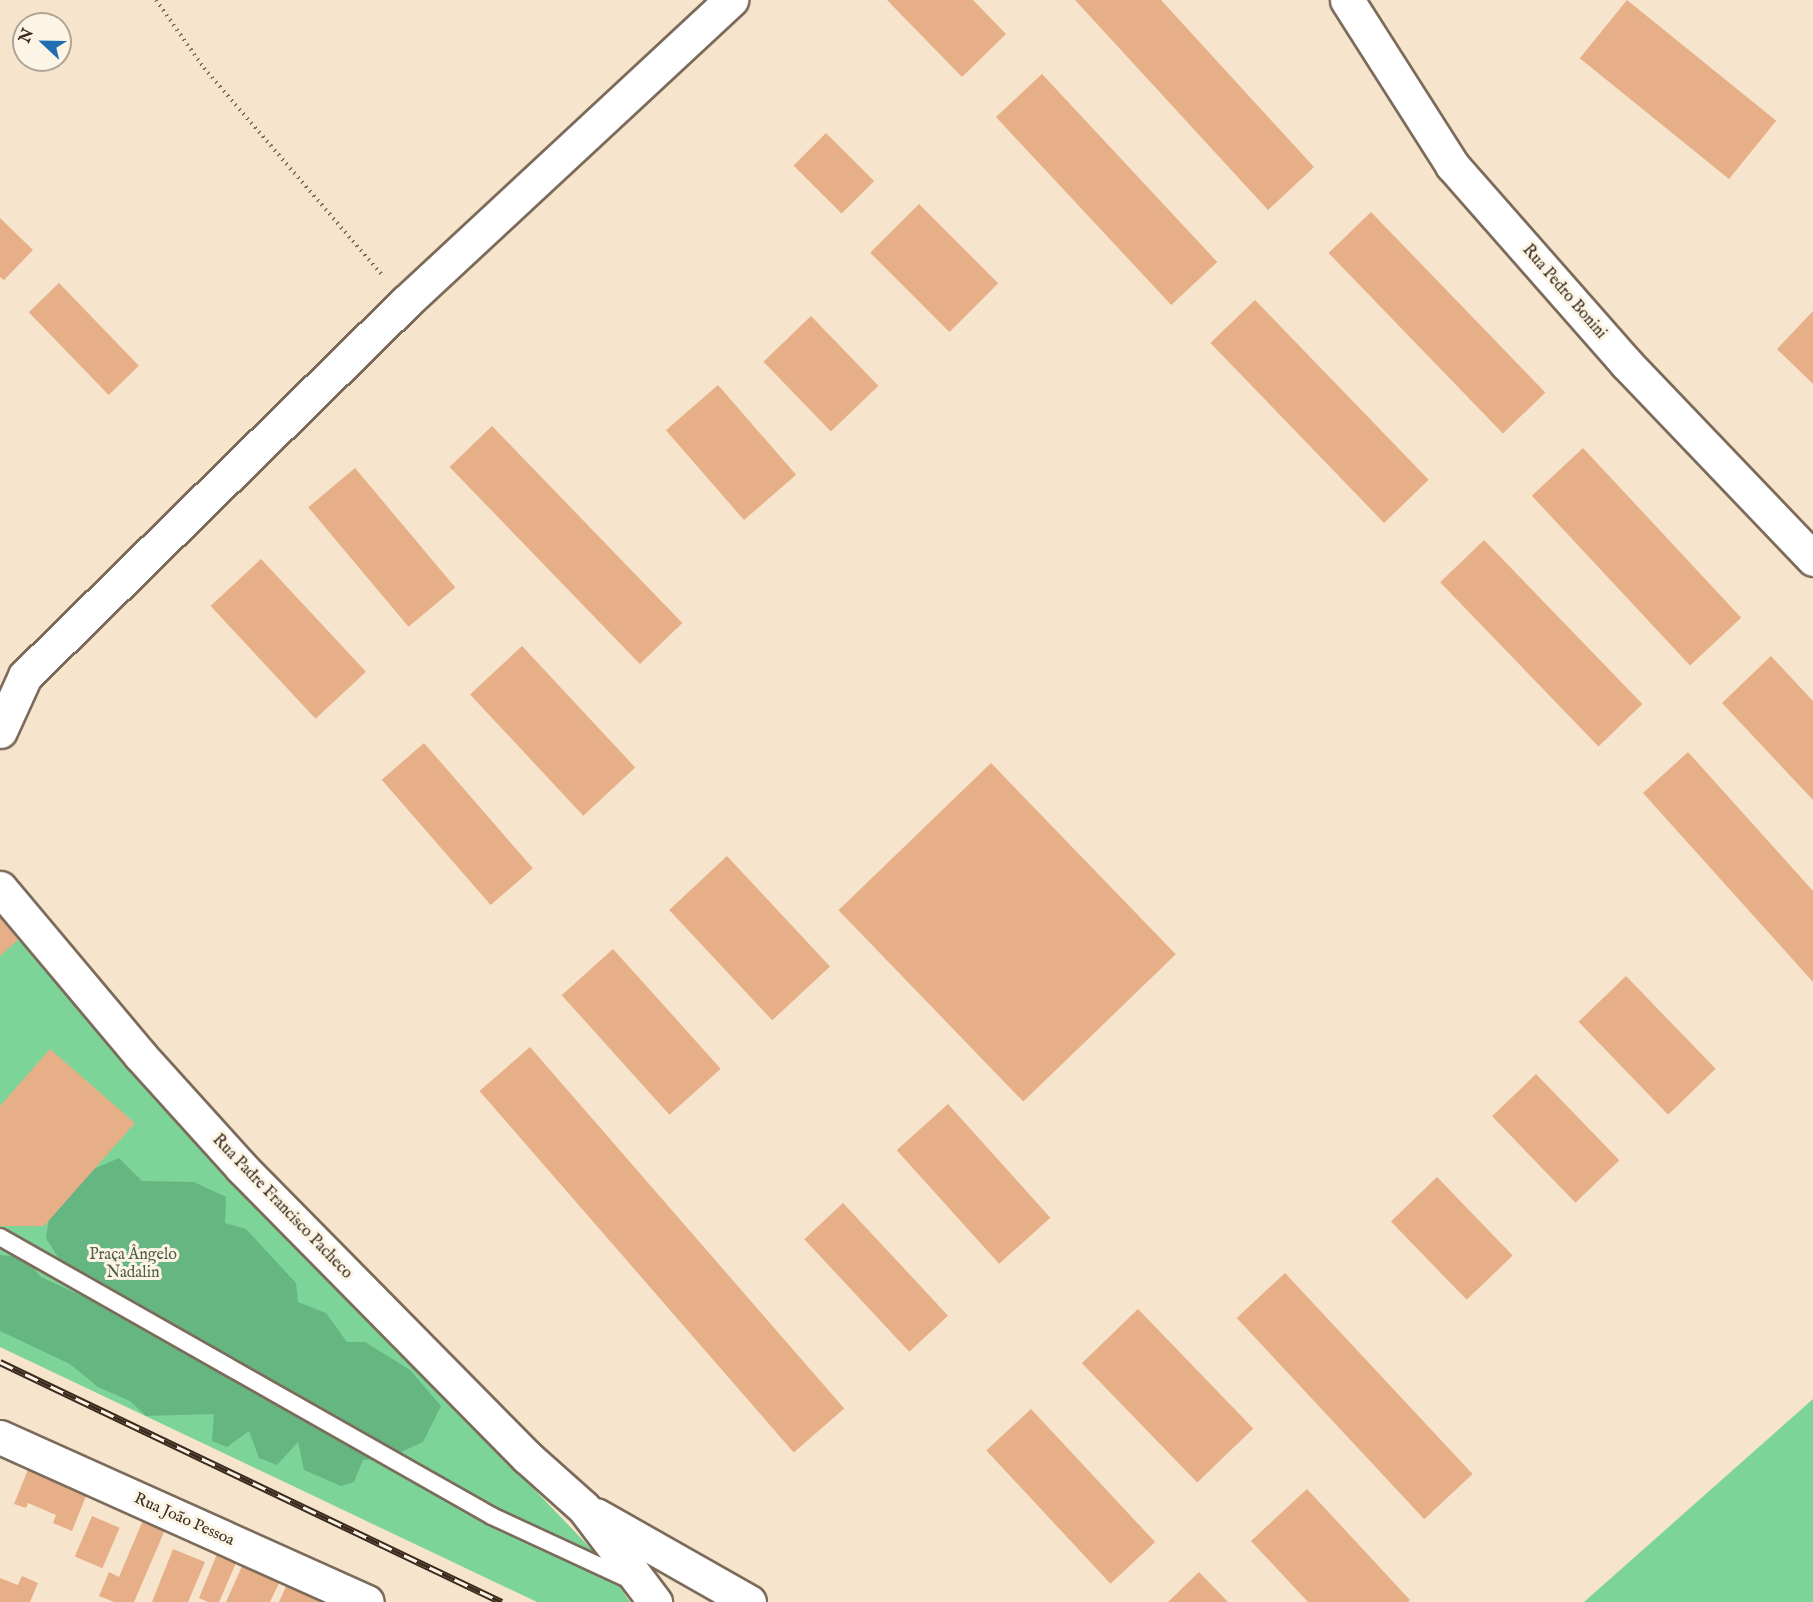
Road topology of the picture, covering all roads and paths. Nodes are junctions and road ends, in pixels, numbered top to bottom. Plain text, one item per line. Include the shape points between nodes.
1 (156, 0) edge
2 (731, 0) edge
3 (1347, 0) edge
4 (406, 302) junction
5 (1813, 559) edge
6 (0, 731) edge
7 (0, 888) edge
8 (0, 1237) edge
9 (0, 1437) edge
10 (584, 1508) junction
11 (699, 1570) junction
12 (656, 1597) edge
13 (367, 1602) edge
14 (749, 1602) edge

1 - 4 path via 204,68
2 - 4 street
3 - 5 street, Rua Pedro Bonini via 1452,165 1626,363
4 - 6 street via 25,676
7 - 10 street, Rua Padre Francisco Pacheco via 140,1056 242,1168 527,1457
8 - 12 lane via 492,1516
9 - 13 street, Rua João Pessoa
10 - 11 street, Rua Padre Francisco Pacheco
10 - 12 street, Rua Padre Francisco Pacheco
11 - 12 street
11 - 14 street, Rua Padre Francisco Pacheco

